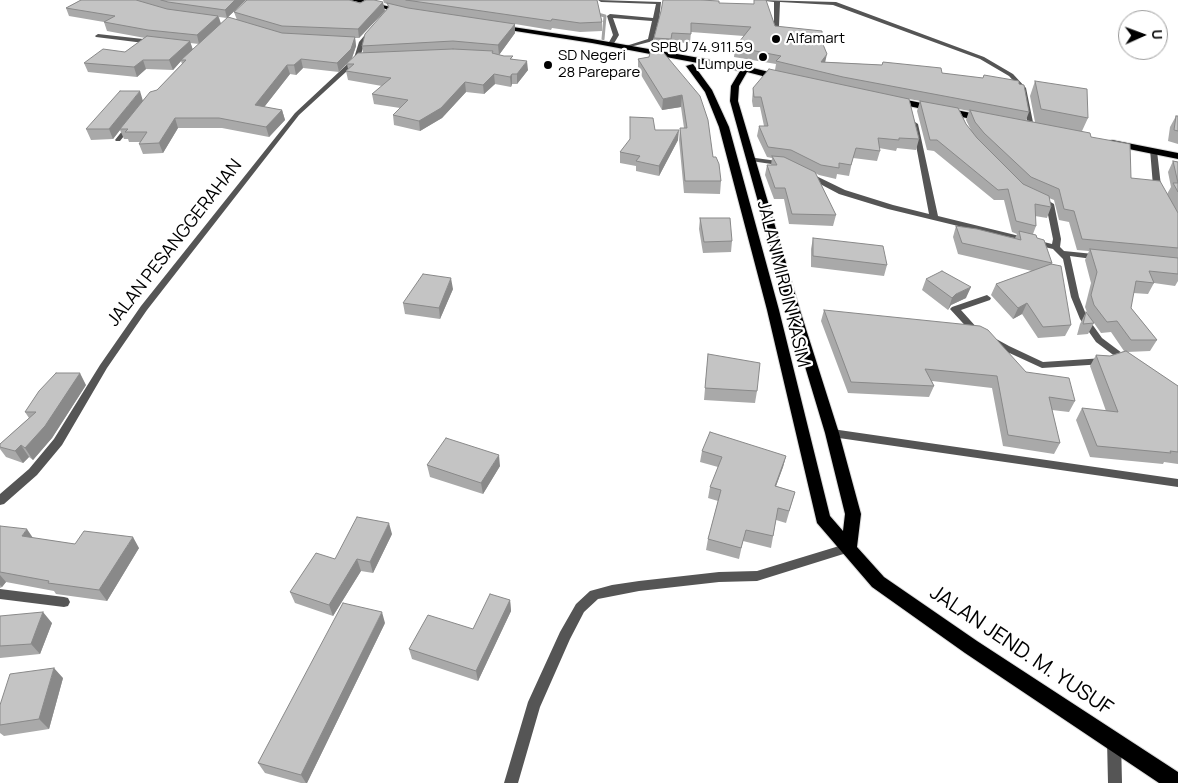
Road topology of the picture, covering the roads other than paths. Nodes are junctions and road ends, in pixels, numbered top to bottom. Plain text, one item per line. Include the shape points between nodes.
1 (383, 0) edge
2 (601, 0) edge
3 (760, 0) edge
4 (777, 0) edge
5 (827, 0) edge
6 (352, 2) edge
7 (834, 3) junction
8 (371, 4) junction
9 (382, 18) junction
10 (656, 20) junction
11 (776, 26) edge
12 (98, 36) dead end
13 (163, 44) edge
14 (611, 44) junction
15 (628, 47) junction
16 (367, 59) edge
17 (357, 60) junction
18 (690, 66) junction
19 (743, 72) junction
20 (794, 81) edge
21 (880, 98) edge
22 (910, 104) junction
23 (135, 118) edge
24 (994, 120) edge
25 (1031, 127) edge
26 (118, 140) dead end
27 (1106, 142) edge
28 (1153, 151) junction
29 (1178, 156) edge
30 (751, 159) junction
31 (1036, 198) edge
32 (1166, 203) edge
33 (934, 218) junction
34 (1060, 250) junction
35 (1108, 258) edge
36 (987, 298) dead end
37 (773, 310) junction
38 (794, 310) junction
39 (1121, 356) junction
40 (1133, 364) edge
41 (832, 433) junction
42 (1178, 483) edge
43 (0, 501) edge
44 (823, 519) joint
45 (848, 548) junction
46 (0, 594) edge
47 (64, 602) dead end
48 (1114, 740) junction
49 (511, 781) edge
50 (1115, 783) edge
51 (1177, 783) edge

1 - 8 street
2 - 10 street via 658,2
3 - 4 street
4 - 7 street
4 - 11 street
5 - 7 street
6 - 8 highway
6 - 9 highway
7 - 25 street via 961,50 1002,69 1024,89
8 - 9 highway via 416,16
9 - 17 street via 358,42
10 - 14 street via 610,16 616,35
10 - 15 street via 651,40
12 - 13 street
14 - 15 highway
14 - 18 highway via 488,27
15 - 19 highway
16 - 17 street
17 - 43 street, JALAN PESANGGERAHAN via 298,114 275,140 123,336 58,442
18 - 19 highway
18 - 37 highway, JALAN MIRDIN KASIM via 709,92 724,127
19 - 20 highway
19 - 30 highway, JALAN MIRDIN KASIM via 735,86 734,101
21 - 22 highway
22 - 24 highway via 959,118
22 - 33 street
23 - 26 street
27 - 28 highway
28 - 29 highway
28 - 32 street via 1157,186
30 - 33 street via 779,162 842,192
30 - 38 highway, JALAN MIRDIN KASIM
31 - 34 street via 1050,204
33 - 34 street
34 - 35 street
34 - 39 street via 1069,265 1083,318 1099,340
36 - 39 street via 956,309 957,312 974,328 1037,364 1105,361
37 - 38 highway
37 - 44 highway, JALAN MIRDIN KASIM
38 - 41 highway, JALAN MIRDIN KASIM
39 - 40 street
41 - 42 street
41 - 45 highway, JALAN MIRDIN KASIM via 853,514
44 - 45 highway, JALAN JEND. M. YUSUF
45 - 48 highway, JALAN JEND. M. YUSUF via 878,582
45 - 49 street via 757,576 639,586 594,596 580,608 549,671 533,707
46 - 47 street
48 - 50 street
48 - 51 highway, JALAN JEND. M. YUSUF

